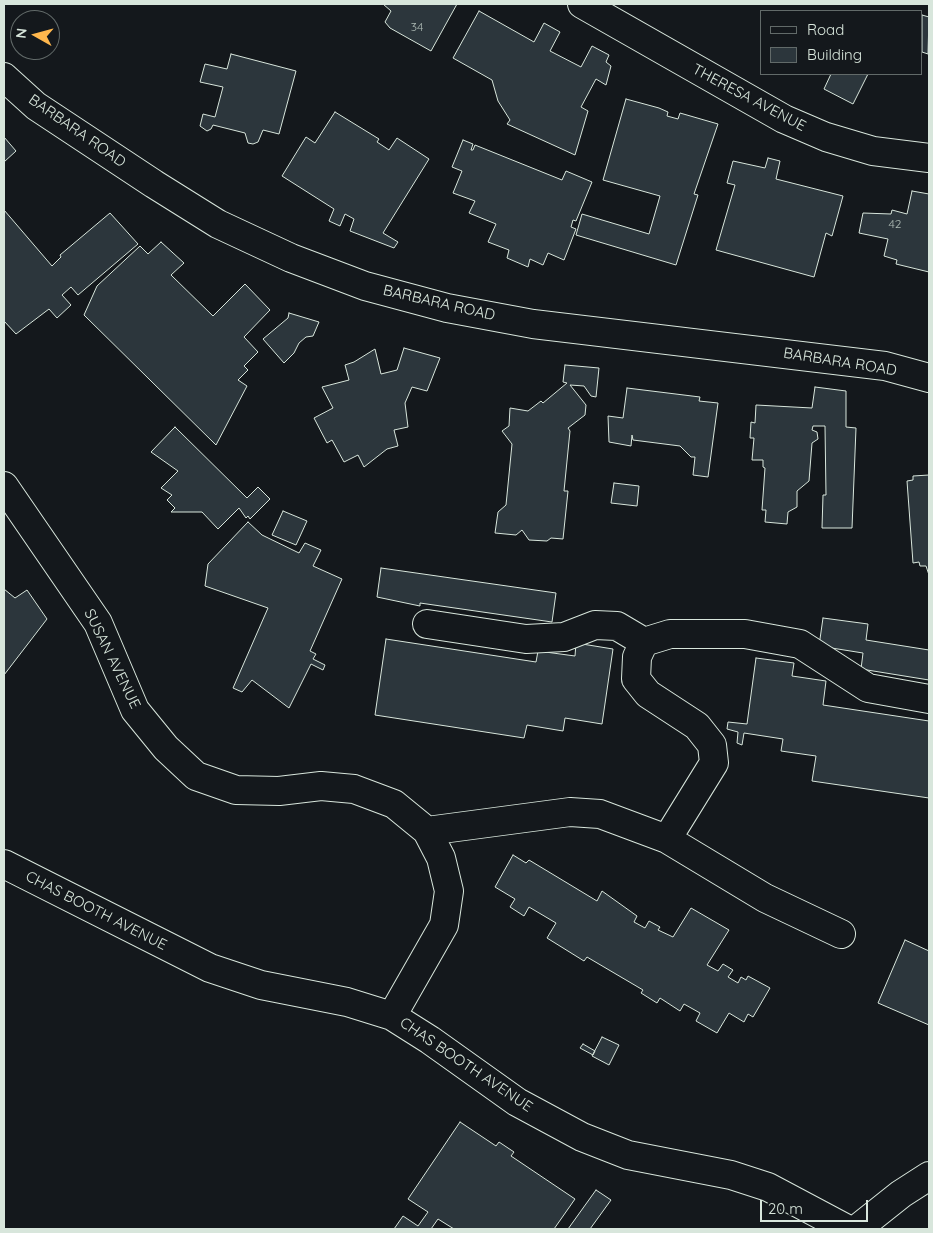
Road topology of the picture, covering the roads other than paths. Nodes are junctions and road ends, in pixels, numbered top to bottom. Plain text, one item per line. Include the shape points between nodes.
1 (582, 4) edge
2 (4, 77) edge
3 (929, 158) edge
4 (929, 378) edge
5 (4, 486) edge
6 (427, 624) dead end
7 (644, 642) junction
8 (929, 699) edge
9 (427, 831) junction
10 (667, 839) junction
11 (4, 864) edge
12 (841, 934) dead end
13 (392, 1016) junction
14 (929, 1176) edge
15 (847, 1229) edge
16 (857, 1229) edge

1 - 3 street, THERESA AVENUE via 784,119 826,137 873,151
2 - 4 street, BARBARA ROAD via 36,106 218,224 291,258 365,286 447,308 533,324 885,366
5 - 9 street, SUSAN AVENUE via 98,622 135,710 166,748 196,776 236,790 279,791 321,786 354,789 394,804
6 - 7 street via 526,639 564,637 595,625 617,626
7 - 8 street via 670,634 745,634 800,644 868,688
7 - 10 street via 637,657 636,679 648,694 697,726 712,745 714,763
9 - 10 street via 570,812 600,814
9 - 13 street, SUSAN AVENUE via 441,858 449,891 444,925
10 - 12 street via 766,898
11 - 13 street, CHAS BOOTH AVENUE via 210,968 261,985 347,1002
13 - 15 street, CHAS BOOTH AVENUE via 518,1102 582,1137 628,1155 731,1175 768,1187
14 - 16 street

